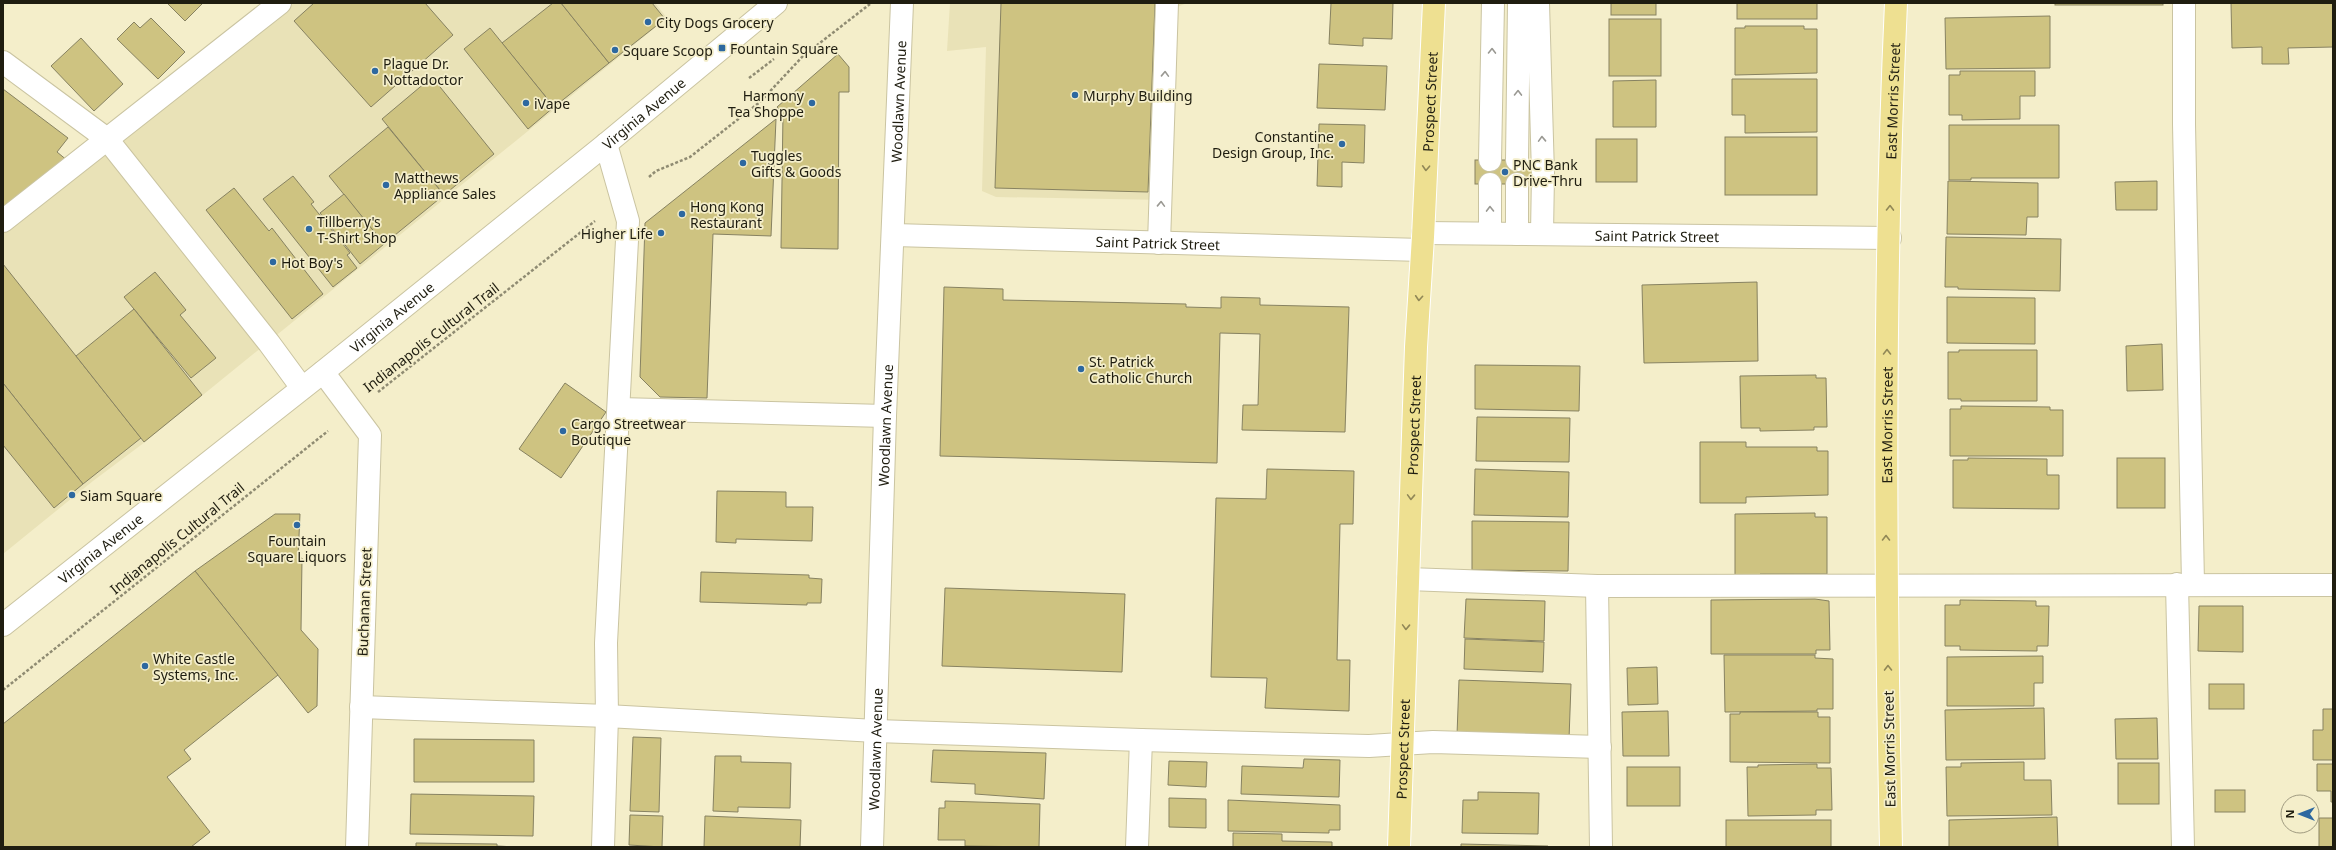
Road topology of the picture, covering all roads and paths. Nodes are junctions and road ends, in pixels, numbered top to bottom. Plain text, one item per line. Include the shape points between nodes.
1 (280, 3) edge
2 (776, 3) edge
3 (871, 3) edge
4 (902, 3) edge
5 (1167, 3) edge
6 (1434, 3) edge
7 (1493, 3) edge
8 (1518, 3) edge
9 (1538, 3) edge
10 (1896, 3) edge
11 (2184, 3) edge
12 (774, 59) dead end
13 (3, 62) edge
14 (749, 78) dead end
15 (107, 139) junction
16 (606, 144) junction
17 (1490, 160) dead end
18 (1517, 160) dead end
19 (1490, 184) dead end
20 (1517, 184) dead end
21 (622, 200) junction
22 (3, 221) edge
23 (1490, 233) junction
24 (1517, 234) junction
25 (1542, 234) junction
26 (894, 235) junction
27 (1890, 238) junction
28 (1423, 242) junction
29 (1160, 243) junction
30 (323, 372) junction
31 (302, 388) junction
32 (618, 409) junction
33 (353, 411) junction
34 (885, 416) junction
35 (1408, 579) junction
36 (2185, 584) junction
37 (2333, 585) edge
38 (1597, 586) junction
39 (1886, 586) junction
40 (3, 625) edge
41 (3, 690) edge
42 (361, 707) junction
43 (608, 716) junction
44 (876, 731) junction
45 (1141, 740) junction
46 (1403, 744) junction
47 (1600, 747) junction
48 (357, 847) edge
49 (603, 847) edge
50 (872, 847) edge
51 (1137, 847) edge
52 (1399, 847) edge
53 (1601, 847) edge
54 (1892, 847) edge
55 (2183, 847) edge

1 - 15 street
2 - 16 street, Virginia Avenue
3 - 21 path, Indianapolis Cultural Trail via 802,56 760,102 690,157 656,171
4 - 26 street, Woodlawn Avenue
29 -> 5 street
6 -> 28 main road, Prospect Street
17 -> 7 street
18 -> 8 street
25 -> 9 street via 1543,168
27 -> 10 main road, East Morris Street
11 - 36 street
12 - 14 path
13 - 15 street
15 - 22 street
15 - 31 street
16 - 21 street
16 - 30 street, Virginia Avenue
23 -> 19 street
20 - 24 street
21 - 32 street via 628,221
21 - 33 path, Indianapolis Cultural Trail
23 - 24 street, Saint Patrick Street
23 - 28 street, Saint Patrick Street
24 - 25 street, Saint Patrick Street
25 - 27 street, Saint Patrick Street
26 - 29 street, Saint Patrick Street
26 - 34 street, Woodlawn Avenue
39 -> 27 main road, East Morris Street
28 - 29 street, Saint Patrick Street
28 -> 35 main road, Prospect Street via 1416,347
30 - 31 street, Virginia Avenue
30 - 33 street, Buchanan Street
31 - 40 street, Virginia Avenue
32 - 34 street
32 - 43 street via 606,643
33 - 41 path, Indianapolis Cultural Trail
33 - 42 street, Buchanan Street via 370,435
34 - 44 street, Woodlawn Avenue
35 - 38 street
35 -> 46 main road, Prospect Street
36 - 37 street
36 - 39 street
36 - 55 street
38 - 39 street
38 - 47 street
54 -> 39 main road, East Morris Street
42 - 43 street
42 - 48 street, Buchanan Street
43 - 44 street
43 - 49 street
44 - 45 street
44 - 50 street, Woodlawn Avenue
45 - 46 street via 1370,746
45 - 51 street
46 - 47 street via 1432,742
46 - 52 main road, Prospect Street
47 - 53 street

